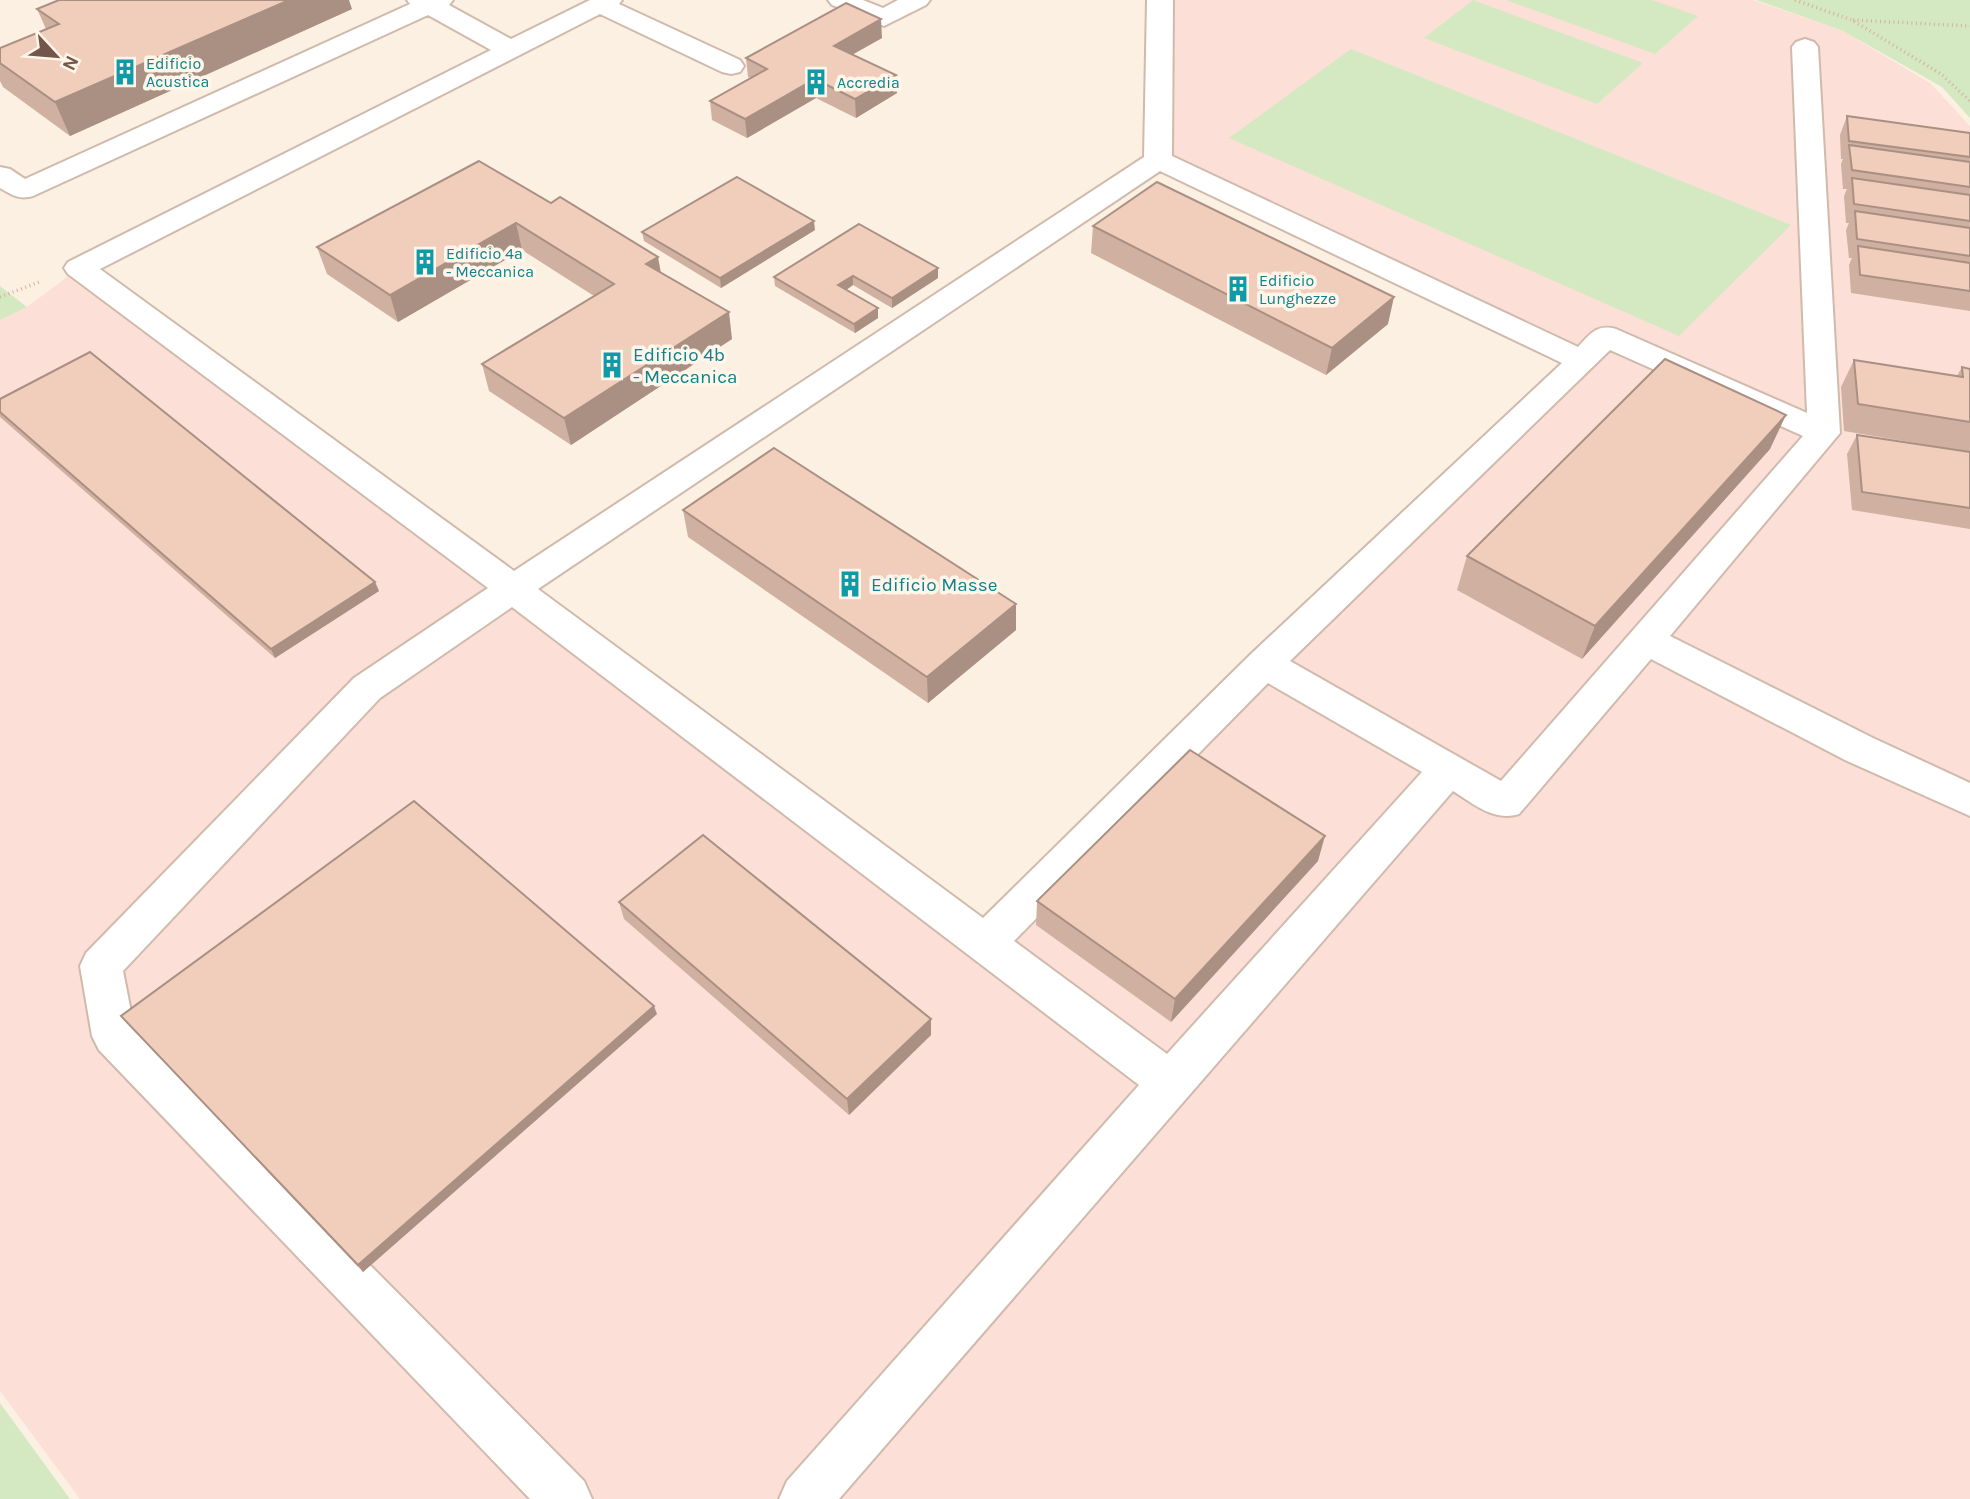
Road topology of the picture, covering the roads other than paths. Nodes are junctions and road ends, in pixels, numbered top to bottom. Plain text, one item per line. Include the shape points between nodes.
1 (841, 0) edge
2 (917, 0) edge
3 (1160, 0) edge
4 (429, 2) edge
5 (605, 2) edge
6 (1805, 47) dead end
7 (511, 50) junction
8 (731, 66) dead end
9 (1158, 160) junction
10 (0, 175) edge
11 (1583, 361) junction
12 (1824, 433) junction
13 (513, 589) junction
14 (1646, 640) junction
15 (1264, 664) junction
16 (1449, 769) junction
17 (1970, 800) edge
18 (985, 943) junction
19 (1170, 1082) junction
20 (566, 1499) edge
21 (805, 1499) edge

1 - 2 lane via 884,18
3 - 9 lane
4 - 7 lane
4 - 10 lane via 23,190
5 - 7 lane
5 - 8 lane
6 - 12 lane
7 - 13 lane via 79,268
9 - 11 lane
9 - 13 lane
11 - 12 lane via 1605,336
11 - 15 lane
12 - 14 lane
13 - 18 lane
13 - 20 lane via 367,688 101,965 114,1035
14 - 16 lane via 1505,803
14 - 17 lane
15 - 16 lane
15 - 18 lane
16 - 19 lane
18 - 19 lane
19 - 21 lane

